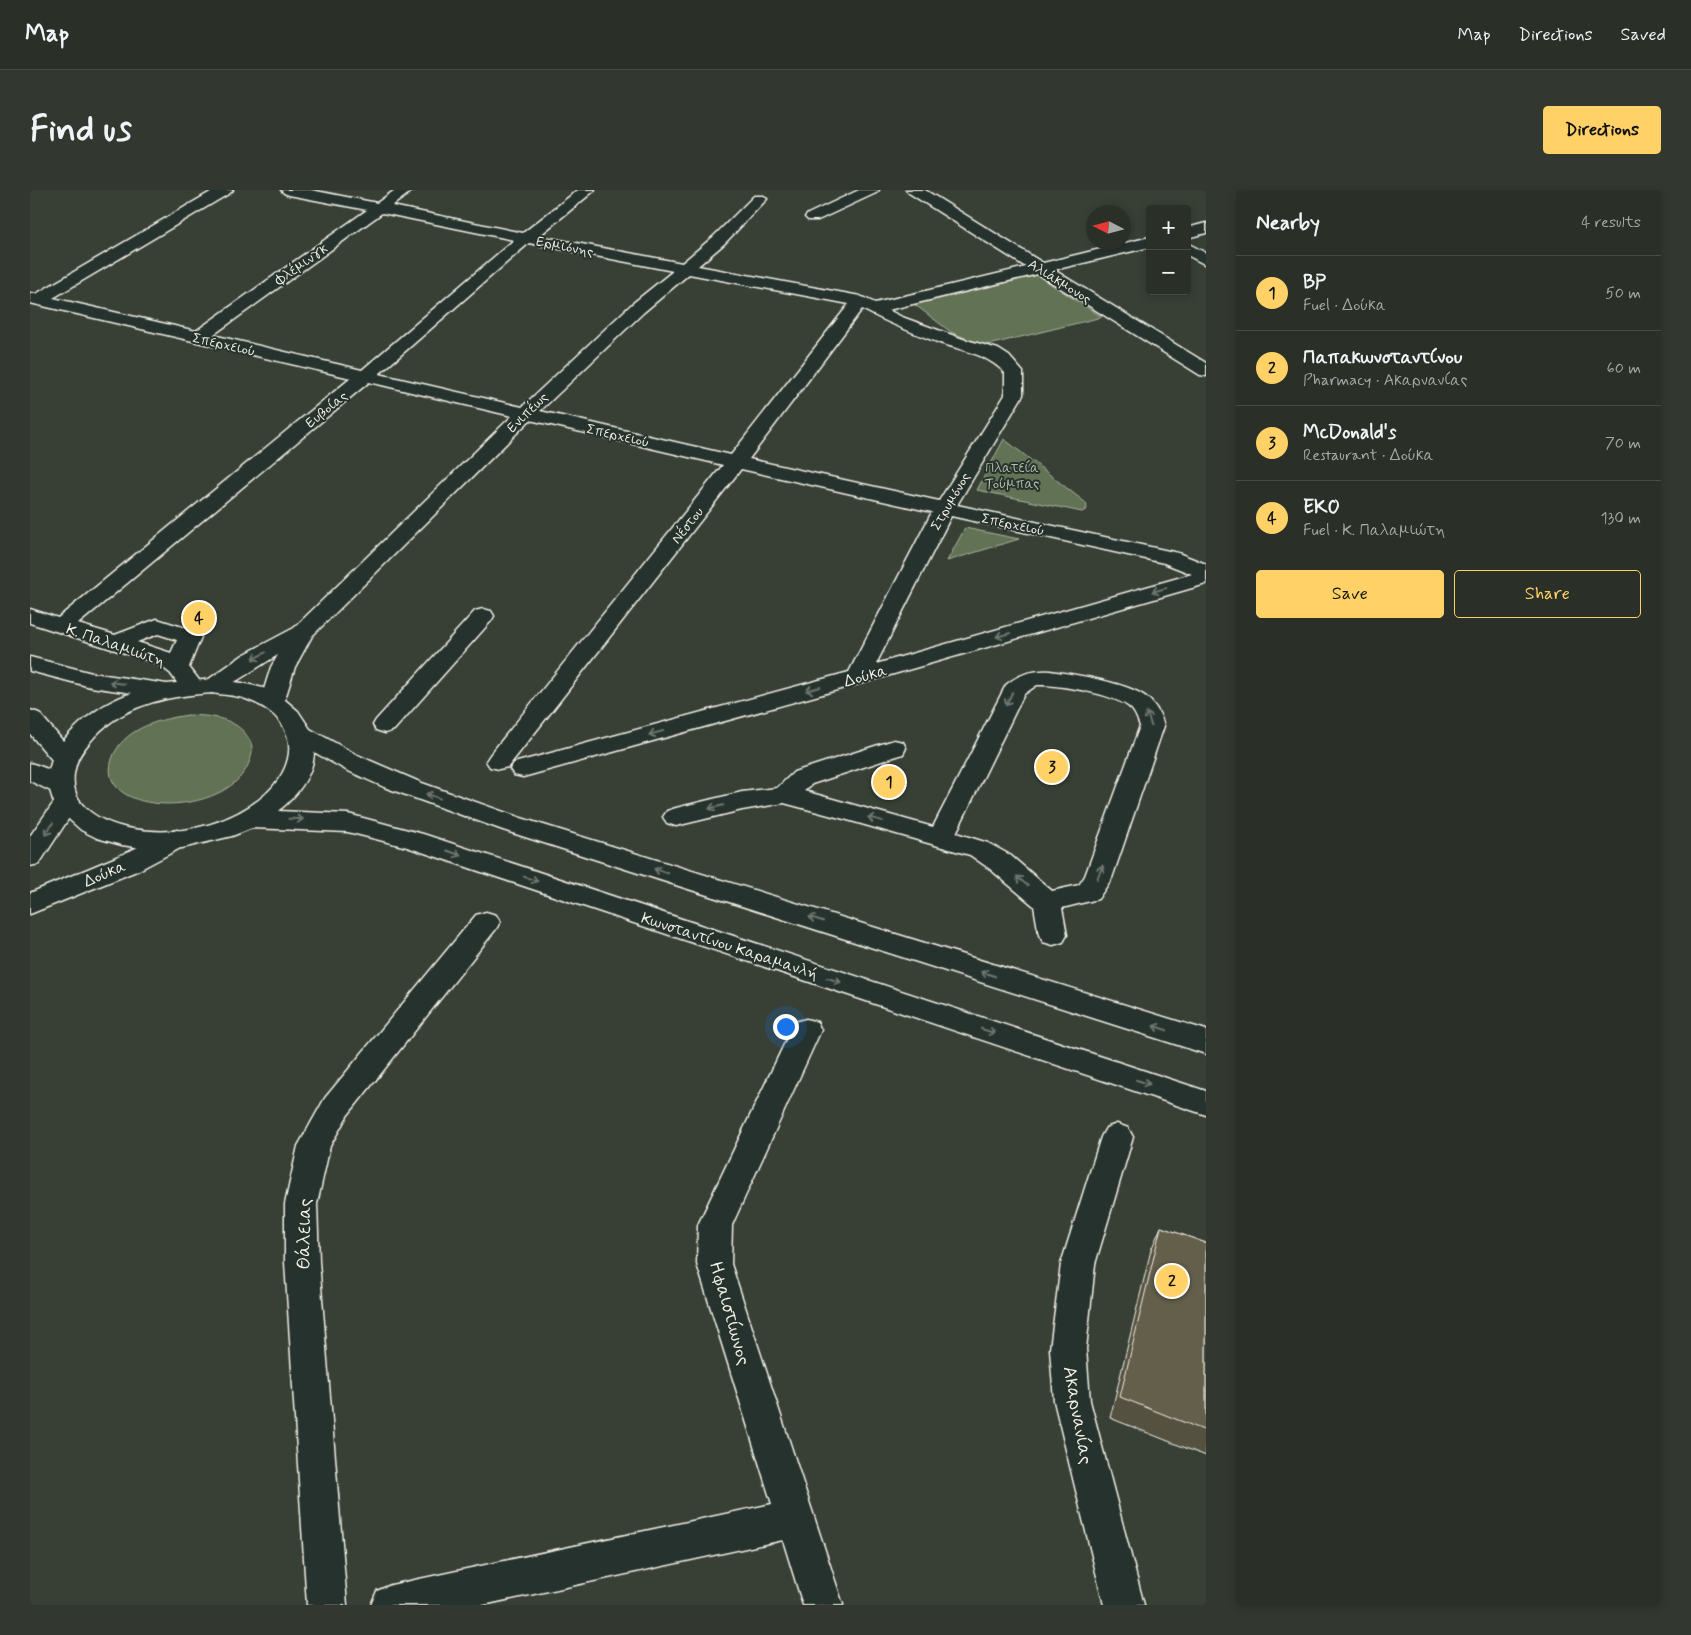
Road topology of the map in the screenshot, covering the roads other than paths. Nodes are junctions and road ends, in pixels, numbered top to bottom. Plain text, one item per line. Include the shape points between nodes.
1 (225, 190) edge
2 (289, 190) edge
3 (405, 190) edge
4 (586, 190) edge
5 (871, 190) edge
6 (914, 190) edge
7 (759, 200) dead end
8 (379, 208) junction
9 (813, 217) dead end
10 (1206, 228) edge
11 (1191, 232) edge
12 (526, 238) junction
13 (1146, 243) edge
14 (1190, 250) edge
15 (1206, 260) edge
16 (685, 268) junction
17 (1039, 268) junction
18 (34, 299) edge
19 (859, 302) junction
20 (198, 338) junction
21 (1206, 371) edge
22 (364, 377) junction
23 (524, 414) junction
24 (736, 462) junction
25 (944, 509) junction
26 (1206, 572) edge
27 (1206, 577) edge
28 (30, 616) edge
29 (483, 616) dead end
30 (63, 625) junction
31 (302, 633) junction
32 (118, 642) junction
33 (30, 664) edge
34 (177, 667) junction
35 (858, 677) junction
36 (202, 686) junction
37 (165, 690) junction
38 (272, 702) junction
39 (30, 718) edge
40 (385, 725) dead end
41 (301, 734) junction
42 (894, 748) dead end
43 (64, 758) junction
44 (499, 761) dead end
45 (523, 769) dead end
46 (30, 771) edge
47 (64, 794) junction
48 (784, 795) junction
49 (676, 817) dead end
50 (247, 819) junction
51 (941, 838) junction
52 (177, 839) junction
53 (30, 857) edge
54 (1047, 902) junction
55 (30, 904) edge
56 (486, 922) dead end
57 (1053, 935) dead end
58 (806, 1030) dead end
59 (1206, 1042) edge
60 (1206, 1103) edge
61 (1117, 1137) dead end
62 (795, 1518) junction
63 (327, 1605) edge
64 (391, 1605) edge
65 (823, 1605) edge
66 (1124, 1605) edge

1 - 18 street
2 - 8 street, Ερμιόνης
3 - 8 street, Φλέμινγκ
4 - 12 street, Ευβοίας
5 - 9 street
6 - 17 street, Αλιάκμονος
7 - 16 street, Ενιπέως
8 - 12 street, Ερμιόνης
8 - 20 street, Φλέμινγκ
10 - 11 street
12 - 16 street, Ερμιόνης
12 - 22 street, Ευβοίας
13 - 17 street
14 - 15 street
16 - 19 street, Ερμιόνης
16 - 23 street, Ενιπέως
17 - 19 street
17 - 21 street, Αλιάκμονος
18 - 20 street, Σπερχειού
19 - 24 street, Νέστου
19 - 25 street, Στρυμόνος via 896,321 992,353 1009,364 1014,372 1014,395
20 - 22 street, Σπερχειού
22 - 23 street, Σπερχειού
22 - 30 street, Ευβοίας
23 - 24 street, Σπερχειού
23 - 31 street, Ενιπέως
24 - 25 street, Σπερχειού
24 - 44 street, Νέστου
25 - 26 street, Σπερχειού via 1170,558
25 - 35 street, Στρυμόνος
27 -> 35 street, Δούκα
28 - 30 street, Κ. Παλαμιώτη
29 - 40 street
30 - 32 street, Κ. Παλαμιώτη
31 -> 36 street, Ενιπέως
31 - 38 street, Ενιπέως via 283,667
32 - 34 street, Κ. Παλαμιώτη via 161,657
32 - 34 street via 157,626 190,637
37 -> 33 street via 91,680
34 - 36 street, Κ. Παλαμιώτη
35 -> 45 street, Δούκα
36 - 37 street
36 - 38 street via 241,690
37 - 43 street via 140,697 96,720 79,736
38 - 41 street via 293,719
39 - 43 street
41 - 50 street, Κωνσταντίνου Καραμανλή via 300,768 274,802
59 -> 41 street via 512,824 354,764
42 - 48 street via 803,778
43 - 47 street via 61,771
46 - 47 street, Κωνσταντίνου Καραμανλή
47 - 52 street, Κωνσταντίνου Καραμανλή via 81,818 109,833 130,838
47 -> 53 street
48 -> 49 street via 742,801
51 -> 48 street
50 - 52 street, Κωνσταντίνου Καραμανλή via 201,836
50 -> 60 street, Κωνσταντίνου Καραμανλή via 348,823 414,840
54 -> 51 street via 1000,862 979,849
54 -> 51 street via 1088,892 1098,878 1152,726 1148,712 1133,698 1082,684 1042,678 1023,682 1014,690
52 - 55 street, Δούκα via 120,867
54 - 57 street
56 - 63 street, Θάλειας via 336,1107 314,1146 305,1180 301,1204 302,1262
58 - 62 street, Ηφαιστίωνος via 715,1226 714,1264
61 - 66 street, Ακαρνανίας via 1078,1264 1068,1349 1072,1401
62 - 64 street
62 - 65 street, Ηφαιστίωνος

